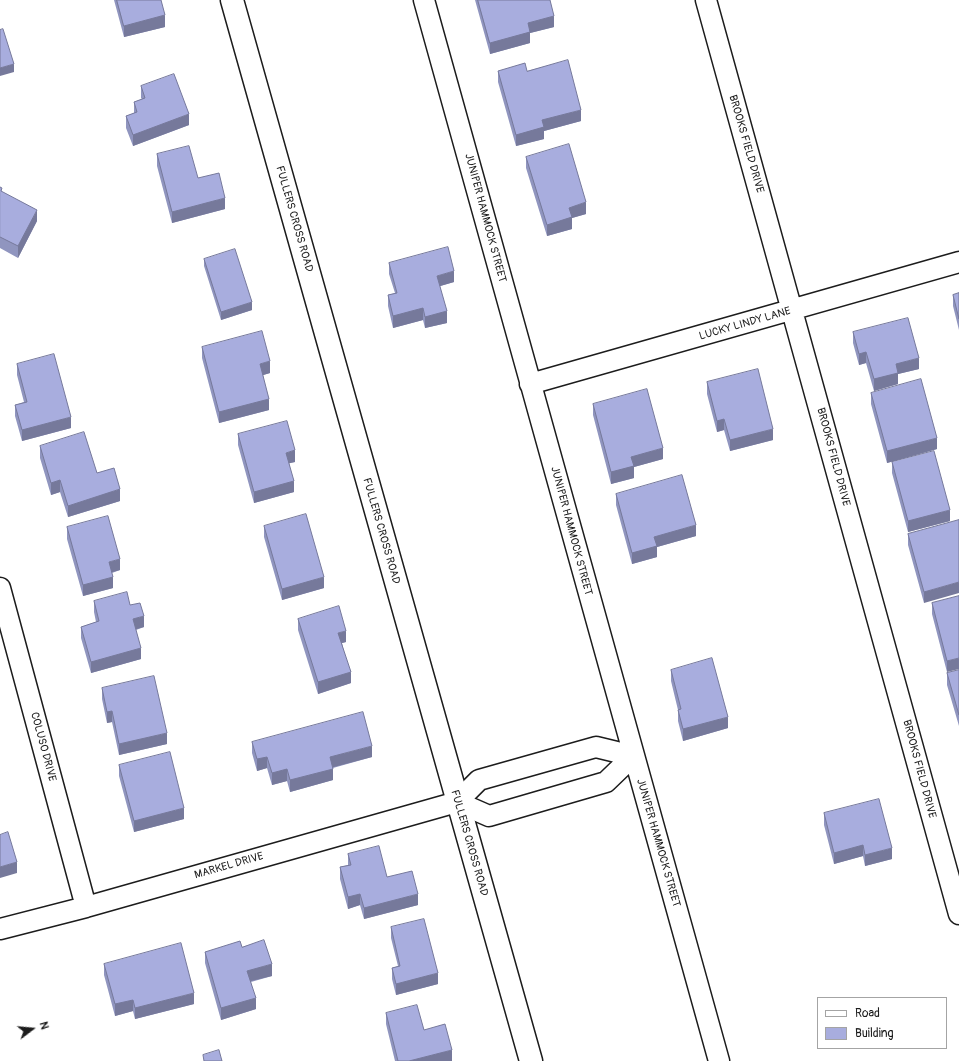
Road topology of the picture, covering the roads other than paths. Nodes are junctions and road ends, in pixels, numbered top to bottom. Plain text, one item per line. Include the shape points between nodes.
1 (232, 0) edge
2 (424, 0) edge
3 (706, 0) edge
4 (959, 262) edge
5 (793, 310) junction
6 (530, 384) junction
7 (0, 588) edge
8 (633, 756) junction
9 (457, 802) junction
10 (86, 907) junction
11 (959, 914) edge
12 (0, 929) edge
13 (531, 1061) edge
14 (719, 1061) edge

1 - 9 street, FULLERS CROSS ROAD
2 - 6 street, JUNIPER HAMMOCK STREET
3 - 5 street, BROOKS FIELD DRIVE
4 - 5 street, LUCKY LINDY LANE
5 - 6 street, LUCKY LINDY LANE
5 - 11 street, BROOKS FIELD DRIVE
6 - 8 street, JUNIPER HAMMOCK STREET
7 - 10 street, COLUSO DRIVE
8 - 9 street via 596,747 479,780
8 - 9 street via 606,782 489,816
8 - 14 street, JUNIPER HAMMOCK STREET
9 - 10 street, MARKEL DRIVE
9 - 13 street, FULLERS CROSS ROAD
10 - 12 street, MARKEL DRIVE

